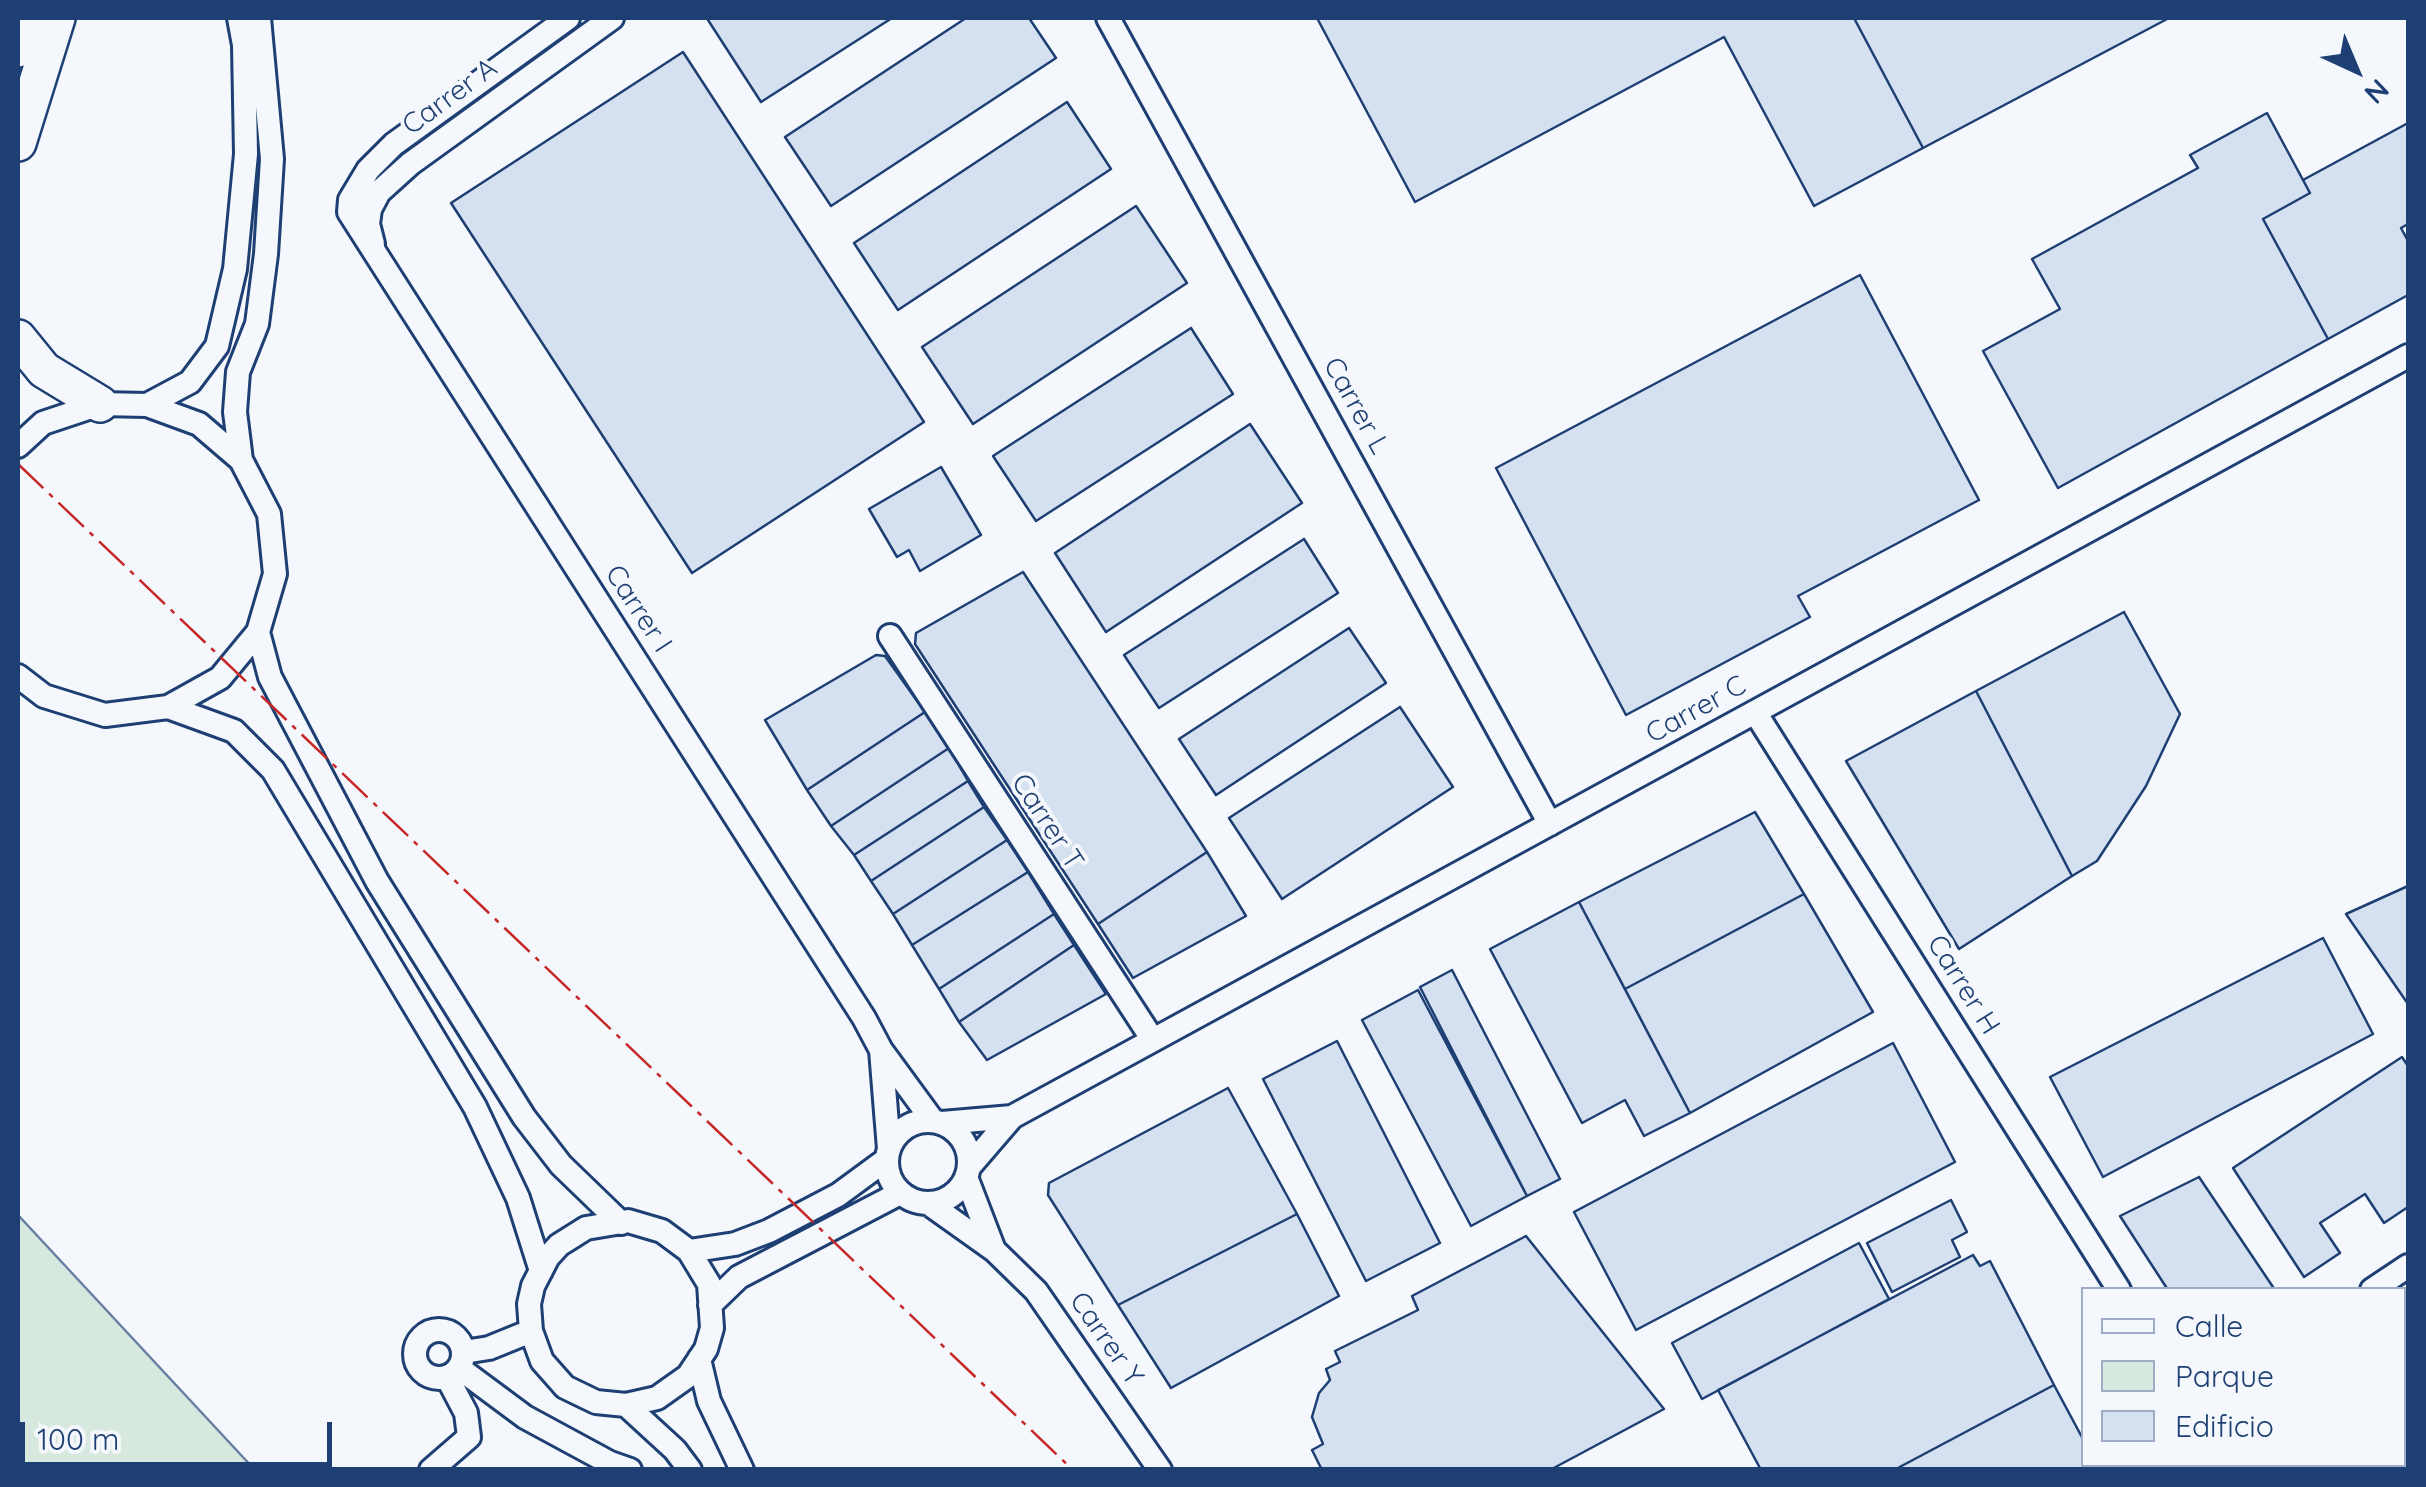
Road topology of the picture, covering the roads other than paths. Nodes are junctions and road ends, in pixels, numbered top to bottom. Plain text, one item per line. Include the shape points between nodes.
1 (28, 18) edge
2 (57, 18) edge
3 (568, 18) edge
4 (612, 18) edge
5 (1108, 18) edge
6 (255, 19) edge
7 (18, 49) edge
8 (18, 142) edge
9 (375, 252) junction
10 (18, 338) edge
11 (2408, 356) edge
12 (100, 404) junction
13 (148, 405) junction
14 (18, 446) edge
15 (241, 460) junction
16 (258, 632) junction
17 (890, 636) dead end
18 (18, 676) edge
19 (44, 696) junction
20 (18, 703) edge
21 (168, 707) junction
22 (1756, 712) junction
23 (1550, 824) junction
24 (1153, 1040) junction
25 (881, 1050) junction
26 (1012, 1117) junction
27 (937, 1122) junction
28 (888, 1154) junction
29 (968, 1172) junction
30 (900, 1193) junction
31 (928, 1204) junction
32 (621, 1222) junction
33 (994, 1250) junction
34 (689, 1251) junction
35 (2408, 1266) edge
36 (541, 1271) junction
37 (2117, 1287) edge
38 (2376, 1287) edge
39 (710, 1304) junction
40 (530, 1332) junction
41 (699, 1359) junction
42 (456, 1366) junction
43 (626, 1405) junction
44 (431, 1470) edge
45 (630, 1470) edge
46 (690, 1470) edge
47 (742, 1470) edge
48 (1160, 1470) edge

1 - 7 highway
2 - 8 highway
3 - 9 street, Carrer I via 368,170 349,212
4 - 9 street, Carrer A via 378,192 368,224
5 - 23 street, Carrer L
6 - 13 street via 244,45 246,154 235,269 218,346 190,382
6 - 15 street via 272,159 257,324 238,372
9 - 25 street, Carrer I
10 - 12 highway via 44,370
11 - 22 street, Carrer C
12 - 13 street
12 - 14 street via 43,423
13 - 15 street via 200,424
15 - 16 street via 269,514 275,574
16 - 21 street via 220,678
16 - 32 street via 270,677 377,881 524,1117 561,1165
17 - 24 street, Carrer T
18 - 19 street
19 - 20 street
19 - 21 street via 105,714
21 - 36 street via 234,731 273,770 474,1107 518,1198
22 - 23 street, Carrer C
22 - 37 street, Carrer H
23 - 24 street, Carrer C
24 - 26 street, Carrer C
25 - 27 street, Carrer I
25 - 28 street, Carrer I
26 - 27 street, Carrer C
26 - 29 street, Carrer C
27 - 28 street via 903,1129
27 - 29 street via 961,1138
28 - 30 street
28 - 34 street via 838,1195 770,1231
29 - 31 street via 959,1189
29 - 33 street, Carrer Y
30 - 31 street
30 - 39 street via 739,1277
31 - 33 street, Carrer Y
32 - 34 street via 662,1230
32 - 36 street via 586,1228 559,1245
33 - 48 street, Carrer Y via 1036,1291
34 - 39 street via 708,1284
35 - 38 street
36 - 40 street via 529,1304
39 - 41 street via 712,1328
40 - 42 street
40 - 43 street via 542,1361 565,1386 596,1402
41 - 43 street via 658,1398
41 - 47 street via 709,1402
42 - 44 street via 469,1438
42 - 45 street via 526,1417
43 - 46 street

